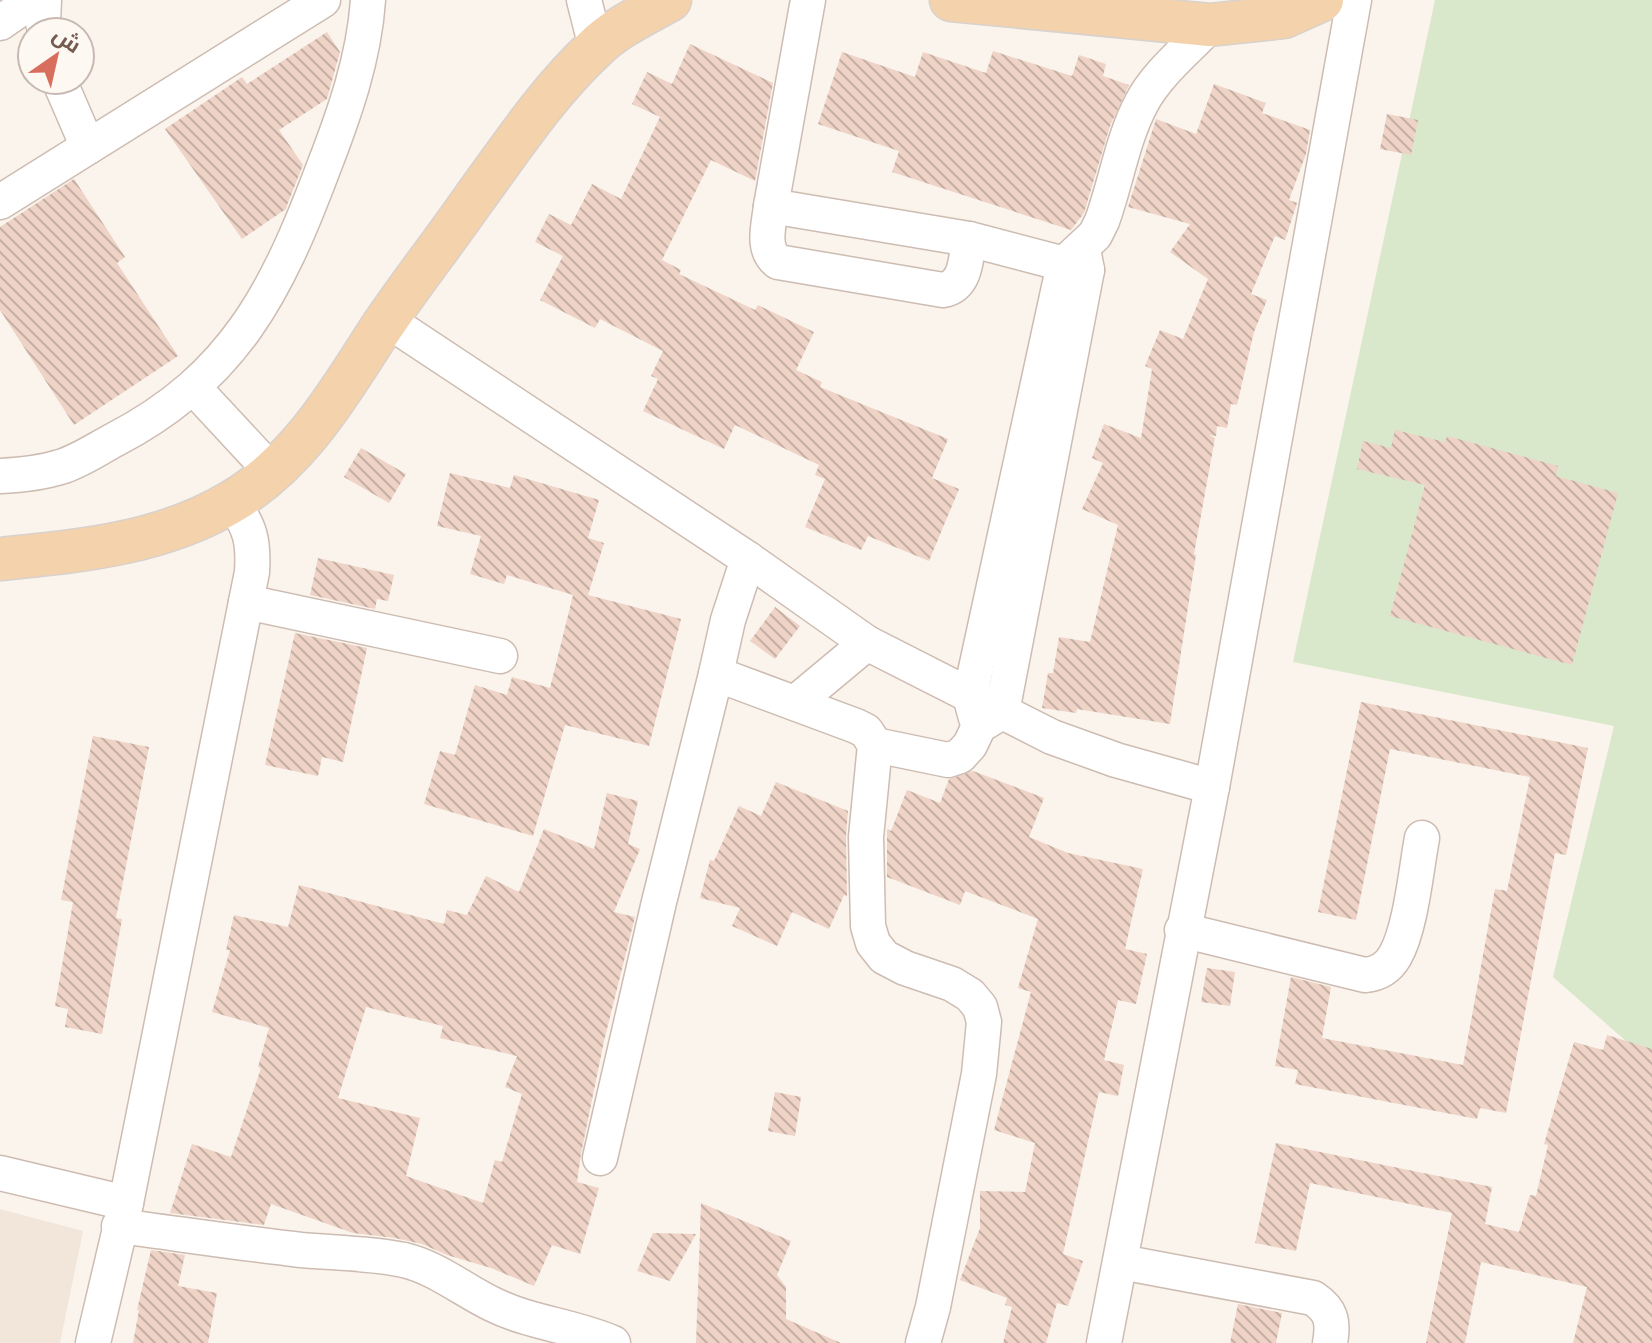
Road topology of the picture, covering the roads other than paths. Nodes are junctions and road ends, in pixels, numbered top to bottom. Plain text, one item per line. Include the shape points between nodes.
1 (33, 0) edge
2 (323, 0) edge
3 (368, 0) edge
4 (584, 0) edge
5 (670, 0) edge
6 (808, 0) edge
7 (951, 0) edge
8 (1322, 0) edge
9 (1354, 0) edge
10 (0, 23) edge
11 (1210, 25) junction
12 (596, 47) junction
13 (66, 96) edge
14 (88, 147) junction
15 (0, 202) edge
16 (771, 206) junction
17 (969, 239) junction
18 (1078, 261) junction
19 (387, 320) junction
20 (194, 388) junction
21 (273, 473) junction
22 (0, 476) edge
23 (232, 502) junction
24 (0, 559) edge
25 (748, 559) junction
26 (246, 602) junction
27 (867, 643) junction
28 (500, 656) dead end
29 (716, 674) junction
30 (795, 703) junction
31 (984, 711) junction
32 (875, 745) junction
33 (1212, 787) junction
34 (1422, 838) dead end
35 (1182, 930) junction
36 (600, 1158) dead end
37 (0, 1173) edge
38 (123, 1215) junction
39 (1121, 1262) junction
40 (93, 1343) edge
41 (613, 1343) edge
42 (923, 1343) edge
43 (1104, 1343) edge
44 (1330, 1343) edge

1 - 10 street
2 - 14 street
3 - 20 street via 365,37 340,125 310,204 270,292 230,350
4 - 12 street
5 - 12 main road
6 - 16 street
7 - 11 main road
8 - 11 main road via 1284,17
9 - 33 street
11 - 18 street via 1141,102 1102,221
12 - 19 main road via 518,138
13 - 14 street
14 - 15 street
16 - 17 street
16 - 17 street via 768,246 778,262 953,288
17 - 18 street
18 - 31 street
19 - 21 main road via 301,446
19 - 25 street
20 - 21 street
20 - 22 street via 139,427 62,467
21 - 23 main road
23 - 24 main road via 140,540
23 - 26 street via 247,523 254,547
25 - 27 street
25 - 29 street
26 - 28 street
26 - 38 street
27 - 30 street
27 - 31 street
29 - 30 street
29 - 36 street
30 - 32 street via 866,731
31 - 32 street via 970,745 948,760
31 - 33 street via 1103,755
32 - 42 street via 866,837 873,943 884,957 970,995 984,1022 979,1074
33 - 35 street
34 - 35 street via 1404,931 1395,956 1378,974
35 - 39 street
37 - 38 street
38 - 40 street
38 - 41 street via 303,1250 408,1261 493,1305
39 - 43 street
39 - 44 street via 1313,1298 1331,1315

